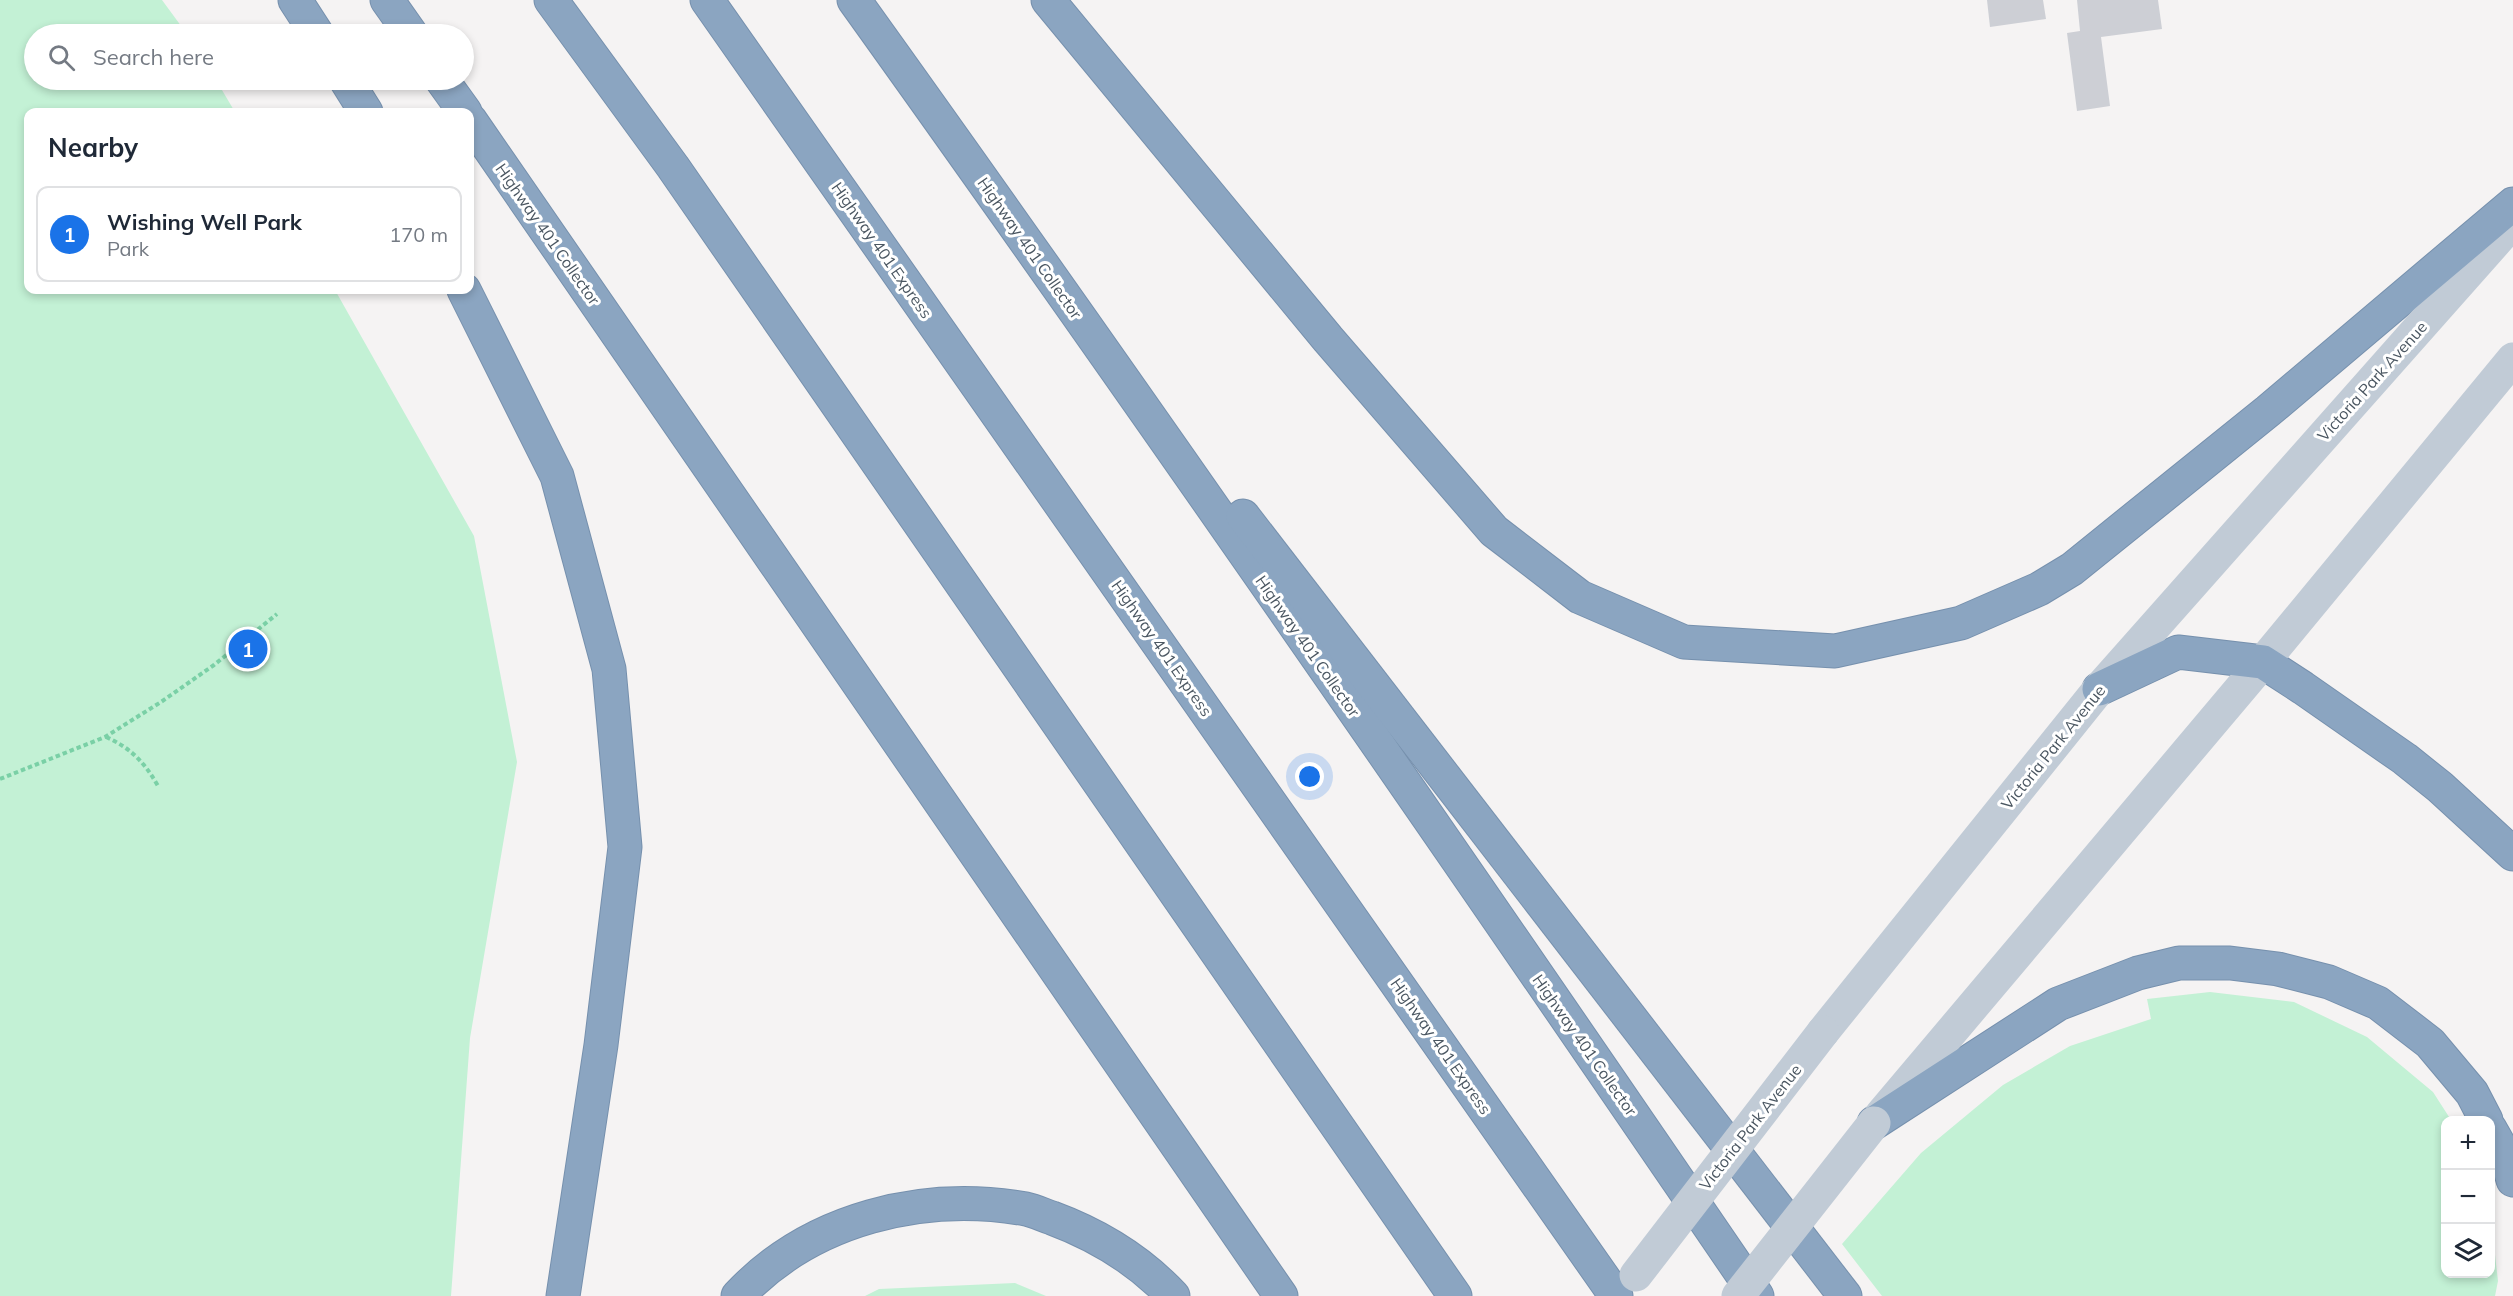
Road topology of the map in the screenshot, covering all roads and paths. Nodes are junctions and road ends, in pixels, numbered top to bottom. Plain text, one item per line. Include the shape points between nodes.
1 (295, 0) edge
2 (387, 0) edge
3 (551, 0) edge
4 (707, 0) edge
5 (854, 0) edge
6 (1048, 0) edge
7 (311, 24) edge
8 (404, 24) edge
9 (352, 90) edge
10 (449, 90) edge
11 (364, 108) edge
12 (462, 108) edge
13 (474, 126) edge
14 (986, 184) junction
15 (2513, 204) edge
16 (2513, 222) edge
17 (466, 294) edge
18 (2513, 358) edge
19 (277, 614) dead end
20 (2263, 662) junction
21 (2099, 689) junction
22 (105, 736) junction
23 (0, 778) edge
24 (158, 786) dead end
25 (2513, 854) edge
26 (2484, 1116) edge
27 (1874, 1123) junction
28 (2495, 1138) edge
29 (2513, 1180) edge
30 (563, 1296) edge
31 (738, 1296) edge
32 (1173, 1296) edge
33 (1281, 1296) edge
34 (1455, 1296) edge
35 (1618, 1296) edge
36 (1738, 1296) edge
37 (1757, 1296) edge
38 (1845, 1296) edge

1 - 7 highway
2 - 8 highway
3 - 34 highway via 673,167
4 - 35 highway, Highway 401 Express
5 - 14 highway, Highway 401 Collector
6 - 15 highway via 1328,339 1494,531 1580,597 1684,642 1835,651 1961,623 2039,589 2072,569 2259,419
9 - 11 highway
10 - 12 highway
13 - 33 highway, Highway 401 Collector
14 - 37 highway, Highway 401 Collector
14 - 38 highway
16 - 21 main road, Victoria Park Avenue
17 - 30 highway via 557,476 609,669 625,847 601,1045
18 - 20 main road
19 - 22 path via 162,702
20 - 21 highway via 2178,652
20 - 25 highway via 2405,759
20 - 27 main road
21 - 35 main road, Victoria Park Avenue, bridge via 1823,1032
22 - 23 path
22 - 24 path via 126,746 147,766
26 - 27 highway via 2472,1093 2430,1043 2378,1003 2329,982 2278,969 2230,963 2179,963 2138,973 2058,1004
27 - 36 main road, bridge
28 - 29 highway
31 - 32 highway via 784,1258 825,1233 883,1211 953,1203 1027,1209 1077,1227 1124,1253

